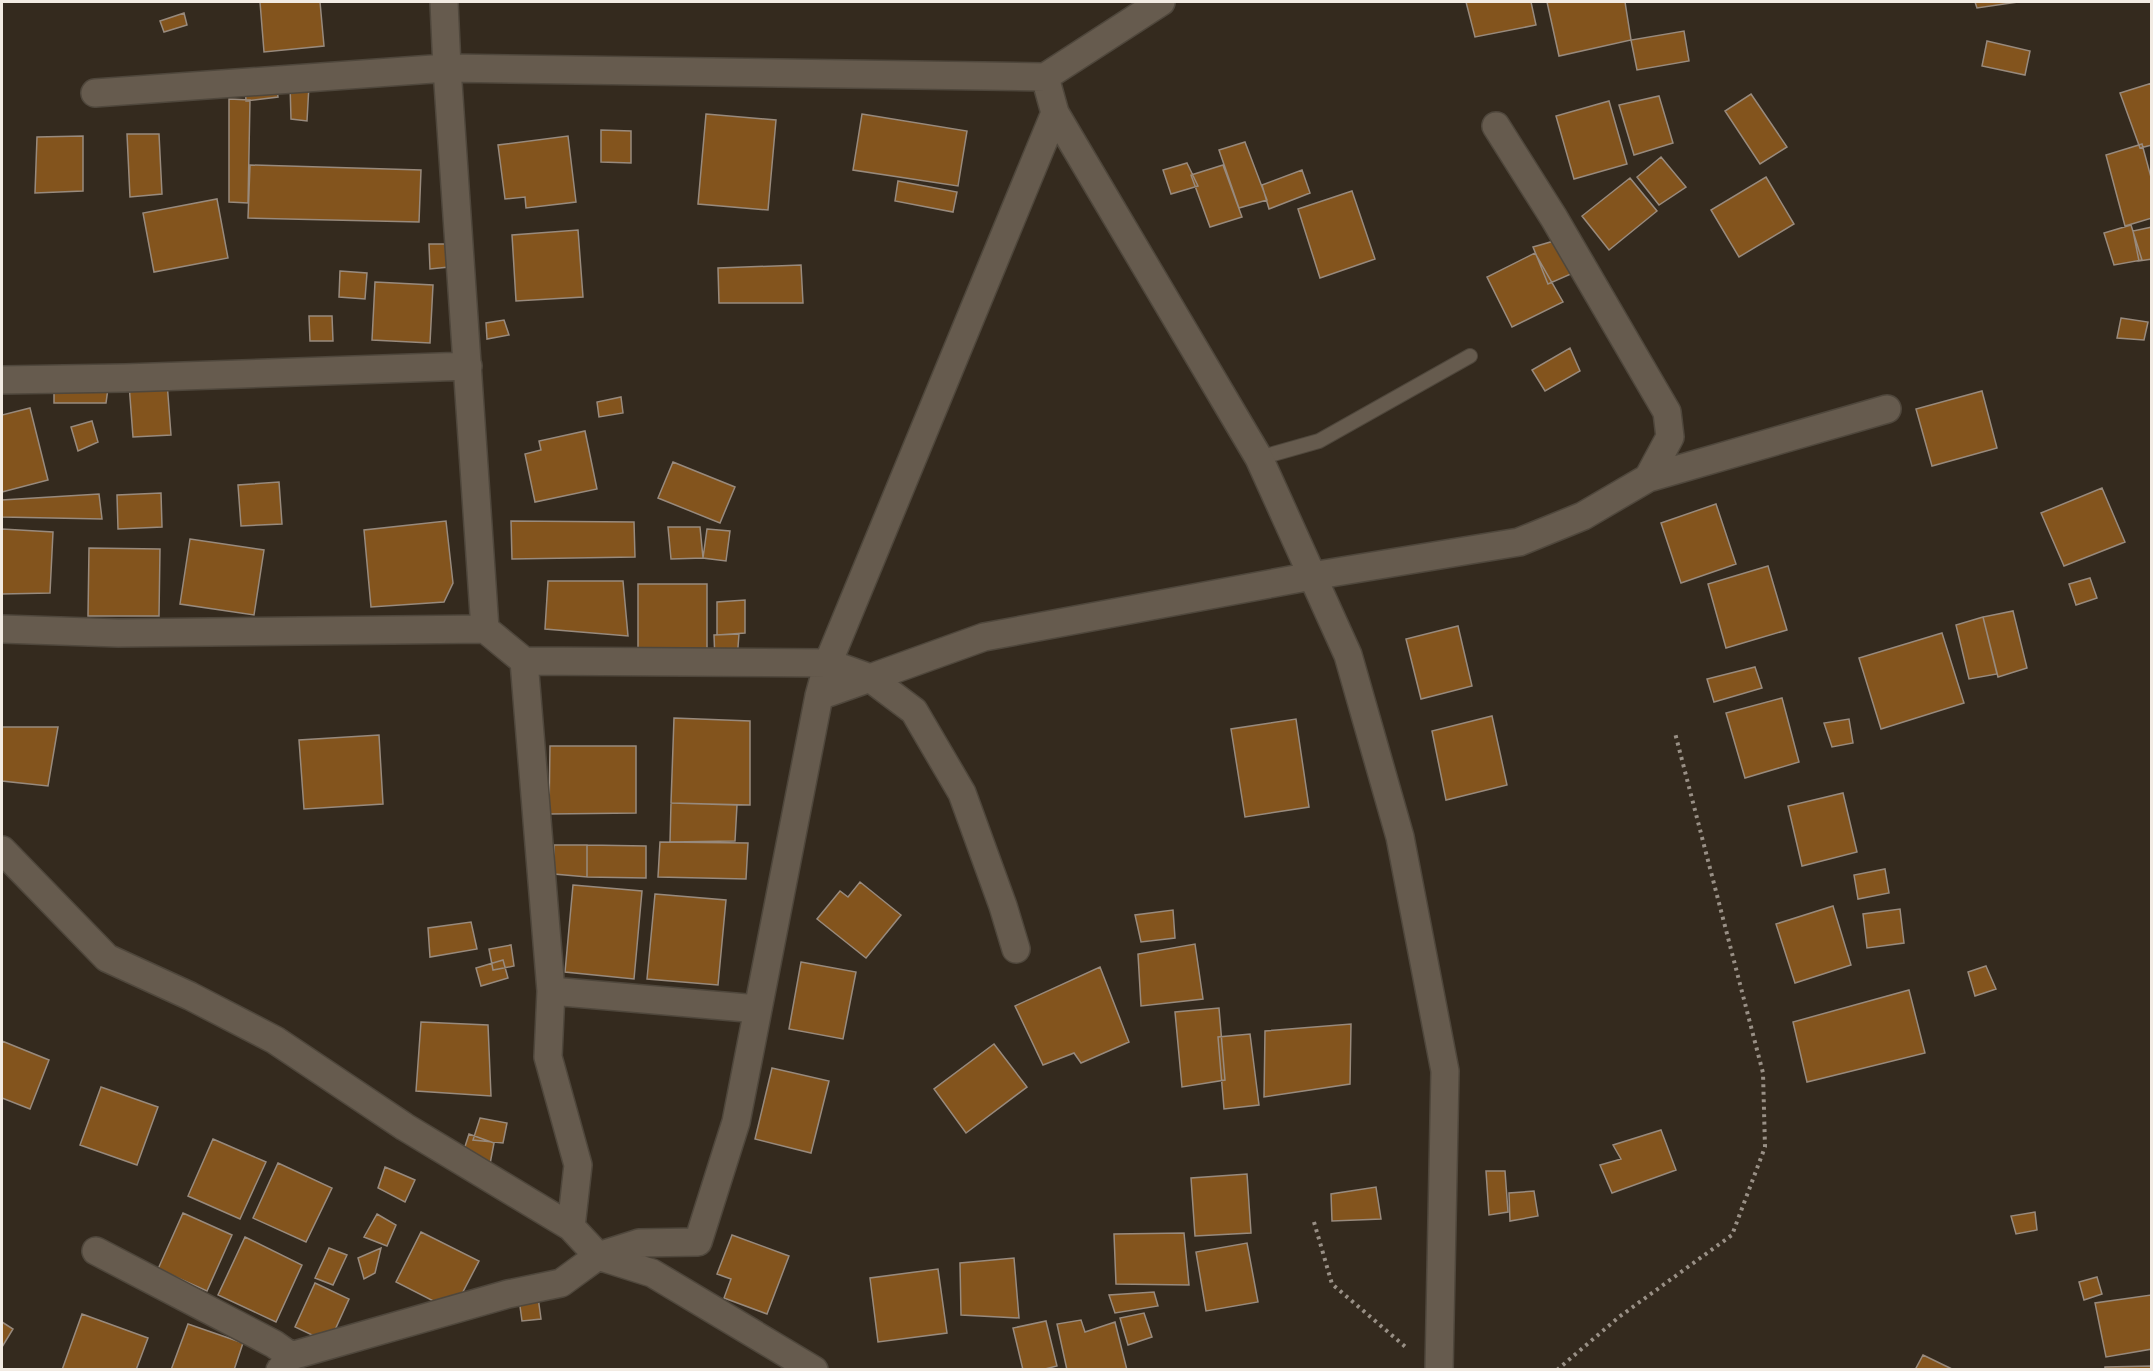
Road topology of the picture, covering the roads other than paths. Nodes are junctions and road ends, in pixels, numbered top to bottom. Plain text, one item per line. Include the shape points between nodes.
1 (444, 2) edge
2 (1161, 2) edge
3 (447, 68) junction
4 (1046, 77) junction
5 (95, 93) dead end
6 (1055, 113) junction
7 (1496, 126) dead end
8 (1470, 356) dead end
9 (468, 366) junction
10 (2, 380) edge
11 (1887, 409) dead end
12 (1259, 458) junction
13 (1648, 478) junction
14 (1312, 576) junction
15 (2, 629) edge
16 (485, 629) junction
17 (524, 661) junction
18 (828, 663) junction
19 (870, 678) junction
20 (819, 696) junction
21 (2, 850) edge
22 (1016, 949) dead end
23 (551, 991) junction
24 (758, 1009) junction
25 (571, 1227) junction
26 (96, 1251) dead end
27 (598, 1256) junction
28 (285, 1363) edge
29 (814, 1370) edge
30 (1439, 1370) edge

1 - 3 street
2 - 4 street
3 - 4 street
3 - 5 street
3 - 9 street
4 - 6 street
6 - 12 street
6 - 18 street
7 - 13 street via 1667,412 1670,437
8 - 12 lane via 1319,441
9 - 10 street
9 - 16 street
11 - 13 street
12 - 14 street
13 - 14 street via 1583,516 1519,542
14 - 19 street via 984,638
14 - 30 street via 1348,655 1400,837 1445,1071
15 - 16 street via 118,633
16 - 17 street
17 - 18 street
17 - 23 street
18 - 19 street
18 - 20 street
19 - 20 street
19 - 22 street via 914,711 962,793
20 - 24 street
21 - 25 street via 107,958 275,1040 405,1127
23 - 24 street
23 - 25 street via 548,1057 578,1165
24 - 27 street via 736,1122 698,1242 639,1243
25 - 27 street
26 - 28 street via 274,1344
27 - 28 street via 561,1283 508,1294
27 - 29 street via 652,1273

